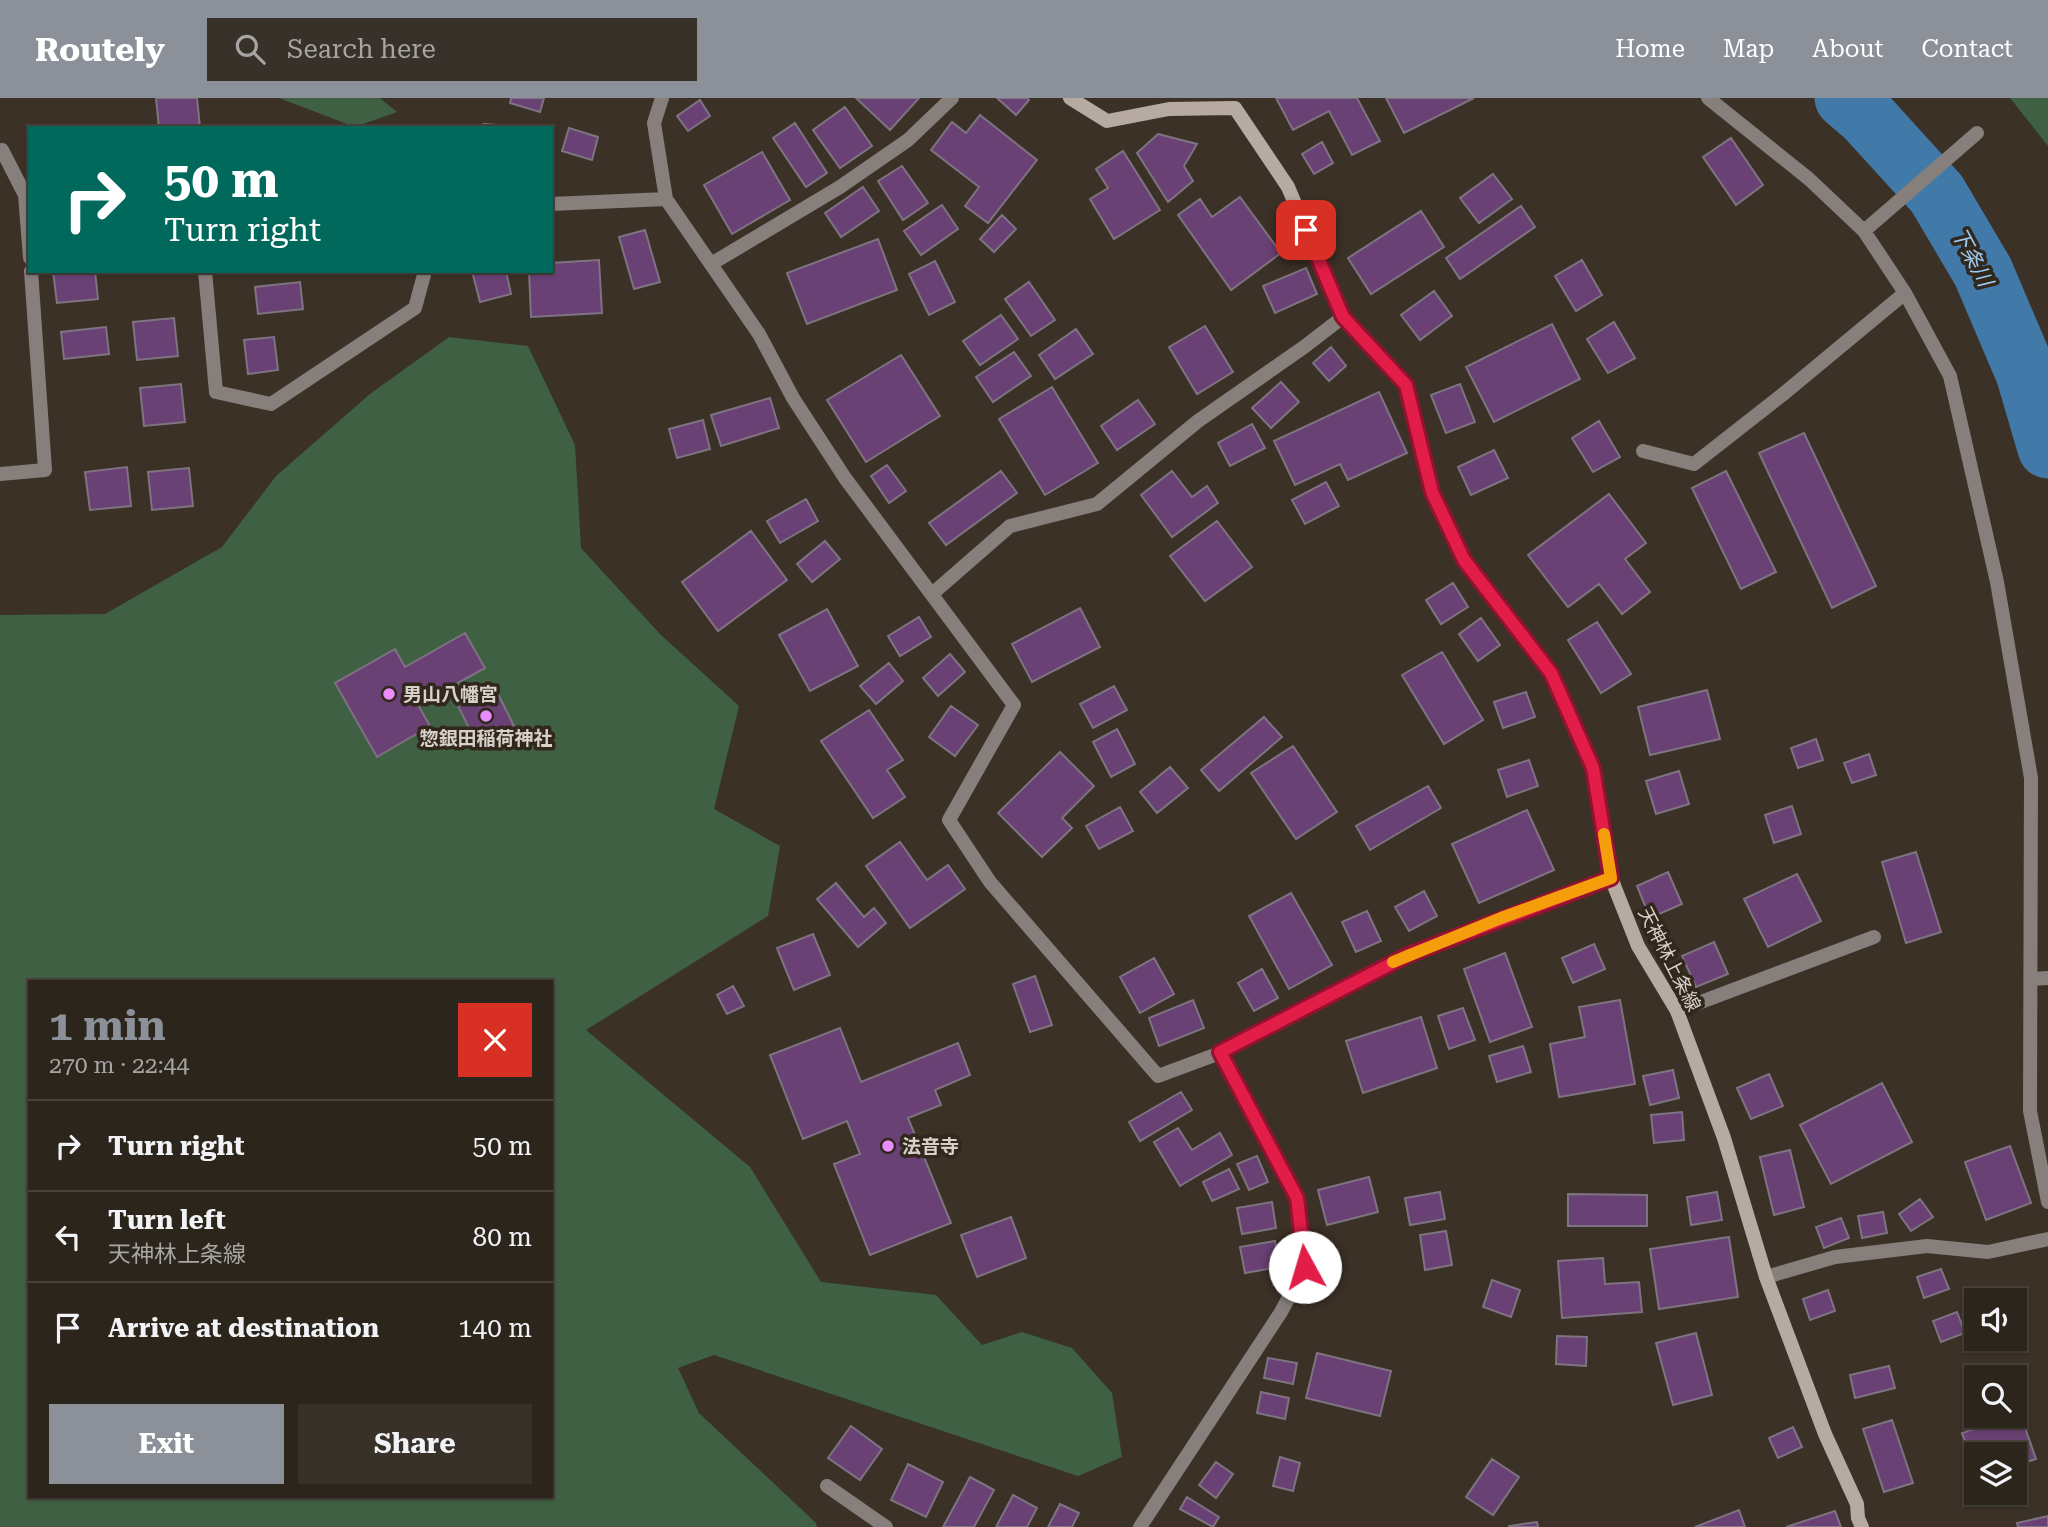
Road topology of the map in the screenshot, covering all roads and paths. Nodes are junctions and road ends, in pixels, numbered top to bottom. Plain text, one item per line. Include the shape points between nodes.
1 (662, 98) edge
2 (952, 98) edge
3 (1070, 98) edge
4 (1708, 98) edge
5 (1235, 103) edge
6 (1978, 132) dead end
7 (0, 151) edge
8 (28, 195) edge
9 (666, 199) junction
10 (553, 204) edge
11 (1864, 231) junction
12 (711, 264) junction
13 (31, 273) edge
14 (205, 273) edge
15 (424, 273) edge
16 (1905, 293) junction
17 (1343, 317) junction
18 (1643, 451) dead end
19 (0, 474) edge
20 (932, 594) junction
21 (1611, 878) junction
22 (1874, 937) dead end
23 (2048, 978) edge
24 (2031, 979) junction
25 (1677, 1011) junction
26 (1220, 1052) junction
27 (2048, 1202) edge
28 (2048, 1239) edge
29 (1766, 1277) junction
30 (827, 1486) dead end
31 (886, 1527) edge
32 (1140, 1527) edge
33 (1862, 1527) edge

1 - 9 street via 654,123
2 - 12 street via 908,140 840,187
3 - 5 main road, 天神林上条線 via 1107,121
4 - 11 street via 1809,179
5 - 17 main road, 天神林上条線 via 1288,187
6 - 11 street
7 - 8 street
9 - 10 street
9 - 12 street
11 - 16 street
12 - 20 street via 759,334 793,398 845,478
13 - 19 street via 45,470
14 - 15 street via 216,392 271,404 415,308
16 - 18 street via 1694,464
16 - 24 street via 1950,376 1997,582 2031,778
17 - 20 street via 1198,421 1097,504 1010,526
17 - 21 main road, 天神林上条線 via 1406,385 1432,492 1464,560 1551,673 1593,768
20 - 26 street via 1014,705 949,820 990,881 1158,1076
21 - 25 main road, 天神林上条線 via 1638,946
21 - 26 street via 1408,955
22 - 25 street
23 - 24 street
24 - 27 street via 2030,1111
25 - 29 main road, 天神林上条線 via 1724,1138
26 - 32 street via 1297,1198 1305,1267 1281,1312
28 - 29 street via 1988,1252 1927,1246 1835,1257
29 - 33 main road, 天神林上条線 via 1825,1434 1857,1504
30 - 31 street

